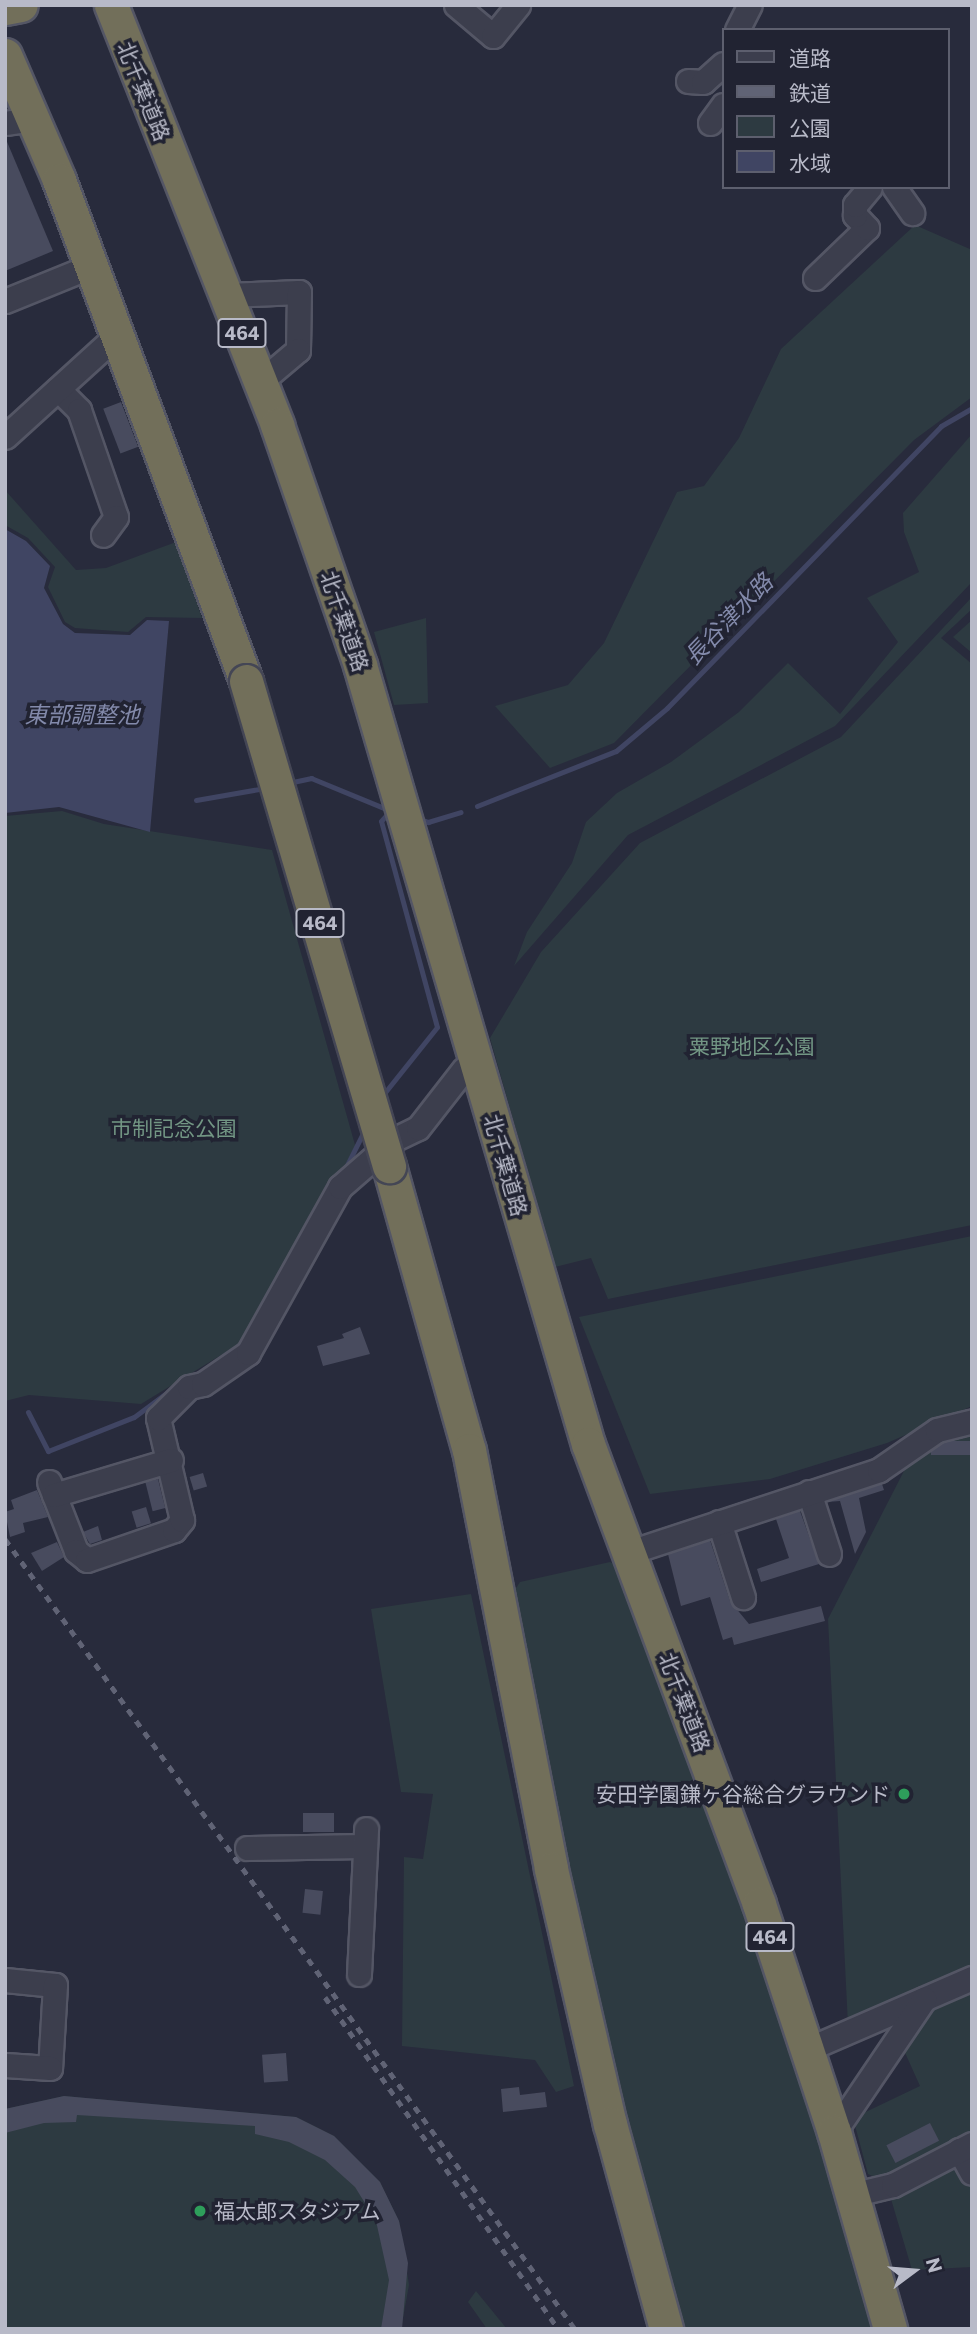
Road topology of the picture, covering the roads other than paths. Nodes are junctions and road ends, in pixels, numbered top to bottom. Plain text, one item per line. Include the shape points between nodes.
1 (21, 5) edge
2 (111, 5) edge
3 (456, 5) edge
4 (518, 5) edge
5 (750, 5) edge
6 (5, 8) edge
7 (738, 28) edge
8 (5, 55) edge
9 (722, 65) edge
10 (695, 85) dead end
11 (19, 121) edge
12 (868, 189) edge
13 (895, 189) edge
14 (912, 213) dead end
15 (91, 266) junction
16 (815, 278) dead end
17 (228, 295) junction
18 (5, 301) edge
19 (117, 335) junction
20 (260, 382) junction
21 (58, 389) junction
22 (9, 425) edge
23 (103, 535) dead end
24 (464, 1069) dead end
25 (972, 1421) edge
26 (171, 1460) junction
27 (809, 1492) junction
28 (719, 1522) junction
29 (627, 1553) junction
30 (829, 1554) dead end
31 (743, 1597) dead end
32 (247, 1847) dead end
33 (359, 1975) dead end
34 (972, 1978) edge
35 (5, 1980) edge
36 (924, 1999) junction
37 (808, 2049) junction
38 (5, 2065) edge
39 (834, 2132) junction
40 (965, 2147) edge
41 (972, 2173) edge
42 (851, 2195) junction
43 (666, 2329) edge
44 (890, 2329) edge

1 - 6 highway
2 - 17 highway, 北千葉道路 / 464
3 - 4 street via 493,36
5 - 7 street
8 - 11 highway, 464
9 - 10 street
11 - 15 highway, 464
12 - 16 street via 855,205 855,215 867,228
13 - 14 street
15 - 18 street
15 - 19 highway, 464
17 - 20 highway, 北千葉道路 / 464
17 - 20 street via 299,292 298,350
19 - 21 street
19 - 43 highway, 464, bridge via 246,681 469,1450 559,1907 610,2123
20 - 29 highway, 北千葉道路 / 464 via 360,665 588,1444
21 - 22 street
21 - 23 street via 79,410 116,517
24 - 26 street via 418,1128 395,1139 340,1187 248,1353 203,1384 188,1387 158,1418
25 - 27 street via 937,1430 879,1470
26 - 26 street via 52,1488 76,1551 87,1560 173,1530 182,1520
27 - 28 street
27 - 30 street
28 - 29 street
28 - 31 street
29 - 37 highway, 北千葉道路 / 464 via 701,1744
32 - 33 street via 365,1837
34 - 36 street
35 - 38 street via 55,1985 50,2068
36 - 37 street
36 - 39 street
37 - 39 highway, 北千葉道路 / 464
39 - 42 highway, 北千葉道路 / 464
40 - 41 street
40 - 42 street via 893,2185
42 - 44 highway, 北千葉道路 / 464

